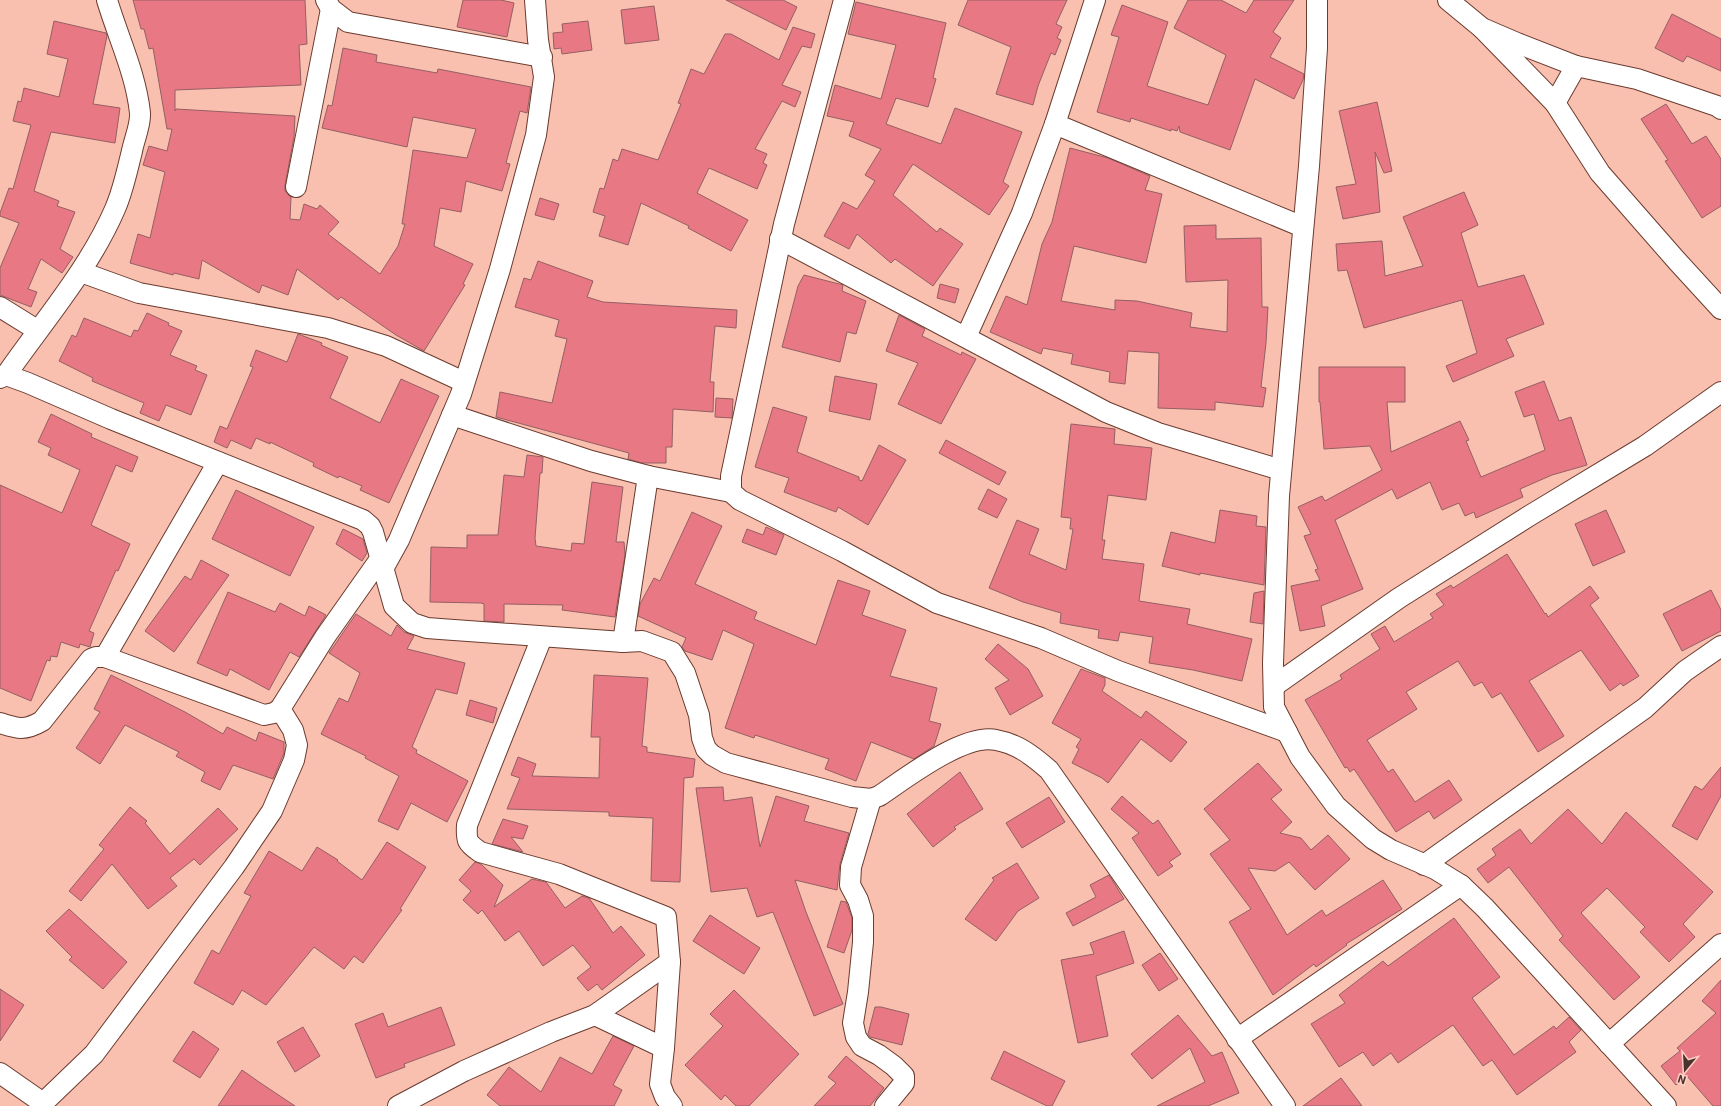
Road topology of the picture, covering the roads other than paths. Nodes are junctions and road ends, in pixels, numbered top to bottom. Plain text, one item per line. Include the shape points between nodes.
1 (107, 0) edge
2 (535, 0) edge
3 (844, 0) edge
4 (1095, 0) edge
5 (1317, 0) edge
6 (1448, 0) edge
7 (328, 5) edge
8 (1482, 28) junction
9 (542, 57) junction
10 (1576, 66) junction
11 (1555, 103) junction
12 (1721, 109) edge
13 (1055, 124) junction
14 (296, 187) dead end
15 (1303, 228) junction
16 (780, 239) junction
17 (81, 272) junction
18 (0, 307) edge
19 (1721, 309) edge
20 (37, 330) junction
21 (966, 337) junction
22 (3, 377) edge
23 (464, 382) junction
24 (1721, 392) edge
25 (452, 415) junction
26 (218, 462) junction
27 (1282, 470) junction
28 (648, 476) junction
29 (731, 492) junction
30 (382, 564) junction
31 (542, 637) junction
32 (623, 642) junction
33 (1721, 646) edge
34 (105, 657) junction
35 (1274, 686) junction
36 (280, 708) junction
37 (0, 723) edge
38 (1287, 732) junction
39 (871, 799) junction
40 (1424, 864) junction
41 (1461, 886) junction
42 (1721, 944) edge
43 (670, 962) junction
44 (595, 1015) junction
45 (1237, 1039) junction
46 (1609, 1044) junction
47 (664, 1048) junction
48 (0, 1073) edge
49 (42, 1104) edge
50 (398, 1106) edge
51 (672, 1106) edge
52 (885, 1106) edge
53 (1285, 1106) edge
54 (1666, 1106) edge

1 - 17 street via 134,78 140,115 115,209
2 - 9 street
3 - 16 street
4 - 13 street
5 - 15 street via 1317,48
6 - 8 street
7 - 9 street via 348,22
7 - 14 street
8 - 10 street
8 - 11 street
9 - 23 street via 544,77 536,134 500,269
10 - 11 street
10 - 12 street via 1638,79
11 - 19 street via 1600,173
13 - 15 street
13 - 21 street via 1022,213
15 - 27 street
16 - 21 street
16 - 29 street via 731,476
17 - 20 street
17 - 23 street via 139,293 328,328 386,346
18 - 20 street
20 - 22 street
21 - 27 street via 1106,412 1158,433
22 - 26 street via 28,383
23 - 25 street
24 - 35 street via 1645,446 1399,598
25 - 28 street via 591,461
25 - 30 street via 400,540
26 - 30 street via 363,520 373,532
26 - 34 street
27 - 35 street
28 - 29 street
28 - 32 street
29 - 38 street via 740,500 842,551 937,603 1041,638 1118,671
30 - 31 street via 394,606 412,623 427,628
30 - 36 street via 325,637
31 - 32 street
31 - 43 street via 467,825 466,838 470,845 480,852 559,874 666,917
32 - 39 street via 642,640 672,652 685,673 699,715 702,738 706,749 712,755 726,763 852,797
33 - 40 street via 1684,671 1645,708
34 - 36 street via 264,715 274,713
34 - 37 street via 91,659 42,722 25,729
35 - 38 street via 1274,707
36 - 49 street via 293,730 297,745 294,760 272,811 234,867 94,1054
38 - 40 street via 1300,757 1336,806 1373,839
39 - 45 street via 938,758 973,741 995,740 1020,748 1034,757 1049,770
39 - 52 street via 851,867 850,885 863,916 863,942 853,1023 856,1037 862,1046 879,1055 904,1076 904,1082
40 - 41 street
41 - 45 street
41 - 46 street via 1485,908
42 - 46 street
43 - 44 street
43 - 47 street
44 - 47 street
44 - 50 street via 464,1071
45 - 53 street
46 - 54 street
47 - 51 street via 660,1084
48 - 49 street

